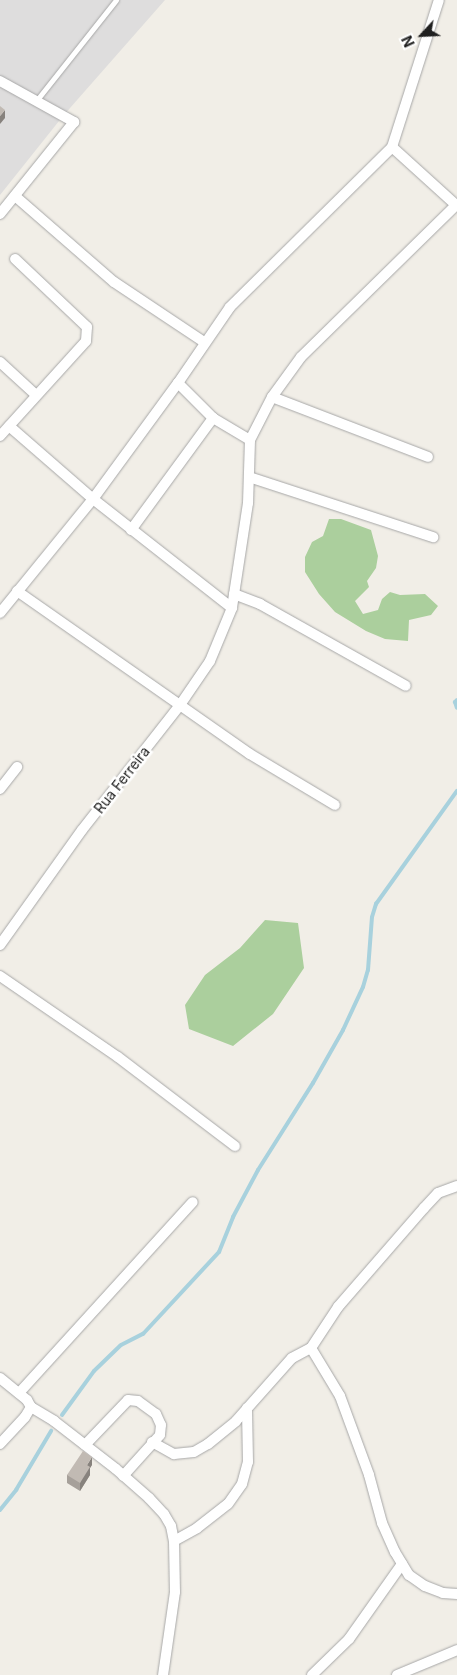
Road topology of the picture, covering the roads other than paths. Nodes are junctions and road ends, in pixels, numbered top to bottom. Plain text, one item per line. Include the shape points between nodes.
1 (116, 0) edge
2 (439, 0) edge
3 (0, 81) edge
4 (36, 100) junction
5 (392, 147) junction
6 (15, 196) junction
7 (0, 214) edge
8 (15, 259) dead end
9 (204, 342) junction
10 (0, 362) edge
11 (178, 383) junction
12 (36, 395) junction
13 (272, 397) junction
14 (213, 418) junction
15 (9, 426) junction
16 (0, 436) edge
17 (250, 440) junction
18 (428, 457) dead end
19 (248, 477) junction
20 (93, 499) junction
21 (131, 530) junction
22 (433, 537) dead end
23 (17, 591) junction
24 (234, 594) junction
25 (232, 608) junction
26 (0, 613) edge
27 (406, 686) dead end
28 (180, 705) junction
29 (17, 767) dead end
30 (0, 789) edge
31 (335, 805) dead end
32 (0, 945) edge
33 (0, 976) edge
34 (235, 1146) dead end
35 (457, 1186) edge
36 (193, 1202) dead end
37 (311, 1348) junction
38 (0, 1378) edge
39 (19, 1394) junction
40 (31, 1407) junction
41 (247, 1408) junction
42 (152, 1442) junction
43 (0, 1444) edge
44 (85, 1445) junction
45 (123, 1476) junction
46 (174, 1541) junction
47 (402, 1564) junction
48 (457, 1594) edge
49 (457, 1650) edge
50 (163, 1675) edge
51 (312, 1675) edge
52 (397, 1675) edge

1 - 4 lane
2 - 5 street
3 - 4 street
4 - 6 street via 74,122
5 - 9 street via 230,307
5 - 13 street via 456,205 302,357
6 - 7 street
6 - 9 street via 114,282
8 - 12 street via 87,327 86,341
9 - 11 street
10 - 12 street
11 - 14 street
11 - 20 street
12 - 15 street
13 - 17 street
13 - 18 street
14 - 17 street
14 - 21 street
15 - 16 street
15 - 20 street
17 - 19 street, Rua Ferreira
19 - 22 street
19 - 24 street, Rua Ferreira via 248,503
20 - 21 street
20 - 23 street
21 - 25 street
23 - 26 street
23 - 28 street
24 - 25 street, Rua Ferreira
24 - 27 street via 260,604
25 - 28 street, Rua Ferreira via 210,661
28 - 31 street via 250,754
28 - 32 street, Rua Ferreira via 82,830
29 - 30 street
33 - 34 street via 118,1057
35 - 37 street via 438,1193 424,1208 338,1307
36 - 39 street
37 - 41 street via 292,1358
37 - 47 street via 340,1396 369,1475 382,1523
38 - 39 street
39 - 40 street
40 - 43 street
40 - 44 street
41 - 42 street via 220,1436 194,1452 174,1454
41 - 46 street via 248,1462 242,1484 228,1504
42 - 44 street via 160,1435 161,1425 156,1414 138,1401 128,1400
42 - 45 street
44 - 45 street
45 - 46 street via 164,1514
46 - 50 street via 175,1592
47 - 48 street via 409,1575 425,1586 443,1594
47 - 51 street via 349,1639
49 - 52 street

